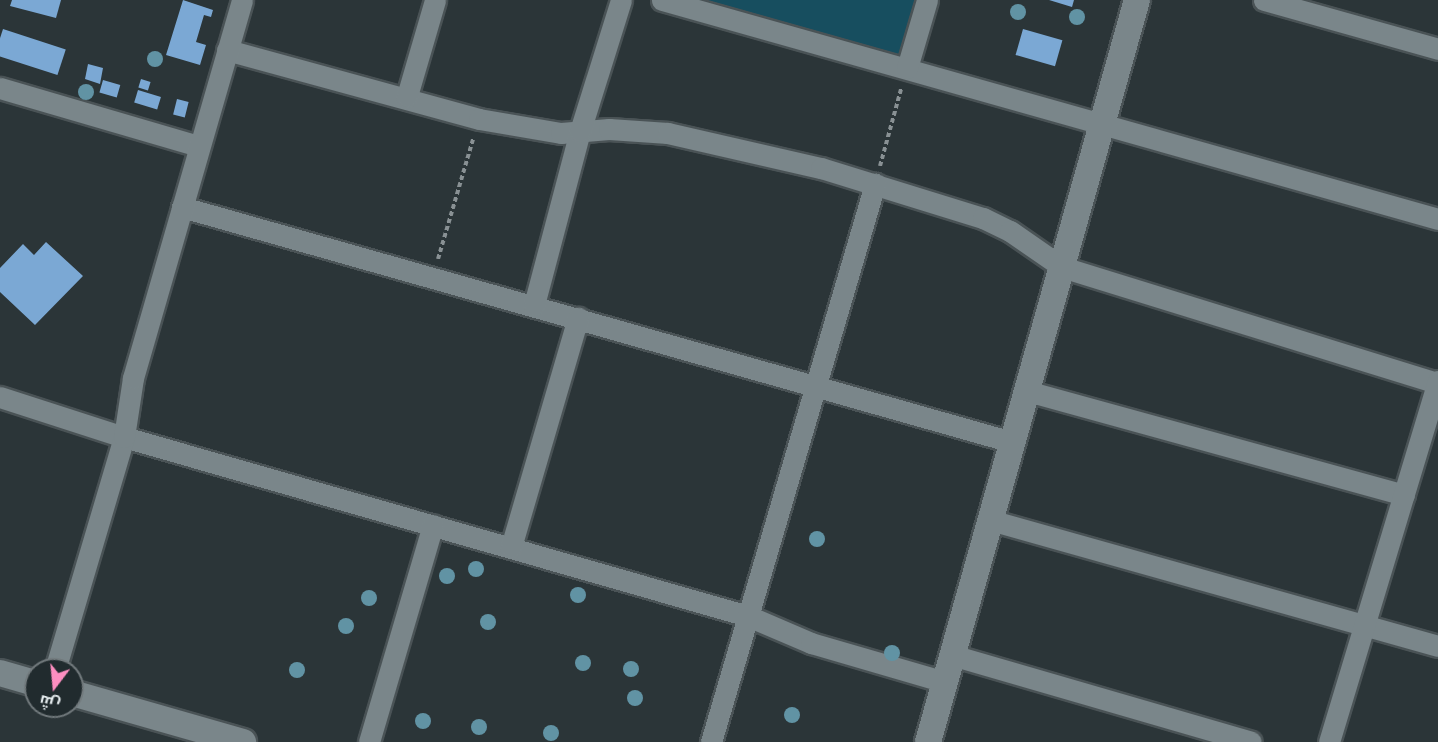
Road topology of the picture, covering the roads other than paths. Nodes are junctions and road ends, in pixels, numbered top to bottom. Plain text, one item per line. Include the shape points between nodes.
1 (242, 0) edge
2 (435, 0) edge
3 (621, 0) edge
4 (662, 0) edge
5 (927, 0) edge
6 (1137, 0) edge
7 (1264, 0) edge
8 (1438, 49) edge
9 (228, 50) junction
10 (907, 68) junction
11 (0, 88) edge
12 (407, 96) junction
13 (1102, 123) junction
14 (580, 131) junction
15 (198, 146) junction
16 (875, 184) junction
17 (182, 207) junction
18 (1438, 219) edge
19 (1062, 267) junction
20 (534, 304) junction
21 (578, 318) junction
22 (1438, 382) edge
23 (814, 386) junction
24 (1027, 391) junction
25 (0, 397) edge
26 (124, 437) junction
27 (1012, 442) junction
28 (1429, 443) edge
29 (1404, 495) junction
30 (990, 520) junction
31 (434, 525) junction
32 (511, 547) junction
33 (748, 616) junction
34 (1365, 625) junction
35 (1438, 646) edge
36 (952, 655) junction
37 (60, 658) edge
38 (0, 673) edge
39 (24, 680) edge
40 (945, 682) junction
41 (84, 697) edge
42 (201, 736) edge
43 (243, 742) edge
44 (369, 742) edge
45 (711, 742) edge
46 (928, 742) edge
47 (1251, 742) edge
48 (1329, 742) edge

1 - 9 street
2 - 12 street
3 - 14 street
4 - 10 street
5 - 10 street
6 - 13 street
7 - 8 street
9 - 12 street
9 - 15 street
10 - 13 street
11 - 15 street
12 - 14 street via 479,119 561,133
13 - 18 street
13 - 19 street
14 - 16 street via 638,129 668,133
14 - 20 street
15 - 17 street
16 - 19 street via 983,218 1011,231
16 - 23 street
17 - 20 street
17 - 26 street via 133,378
19 - 22 street
19 - 24 street
20 - 21 street
21 - 23 street
21 - 32 street
22 - 28 street
23 - 27 street
23 - 33 street
24 - 27 street
24 - 29 street
25 - 26 street
26 - 31 street
26 - 37 street
27 - 30 street
28 - 29 street
29 - 34 street
30 - 34 street
30 - 36 street
31 - 32 street
31 - 44 street
32 - 33 street
33 - 40 street via 811,643
33 - 45 street
34 - 35 street
34 - 48 street
36 - 40 street
36 - 47 street
38 - 39 street
40 - 46 street
41 - 42 street
42 - 43 street

